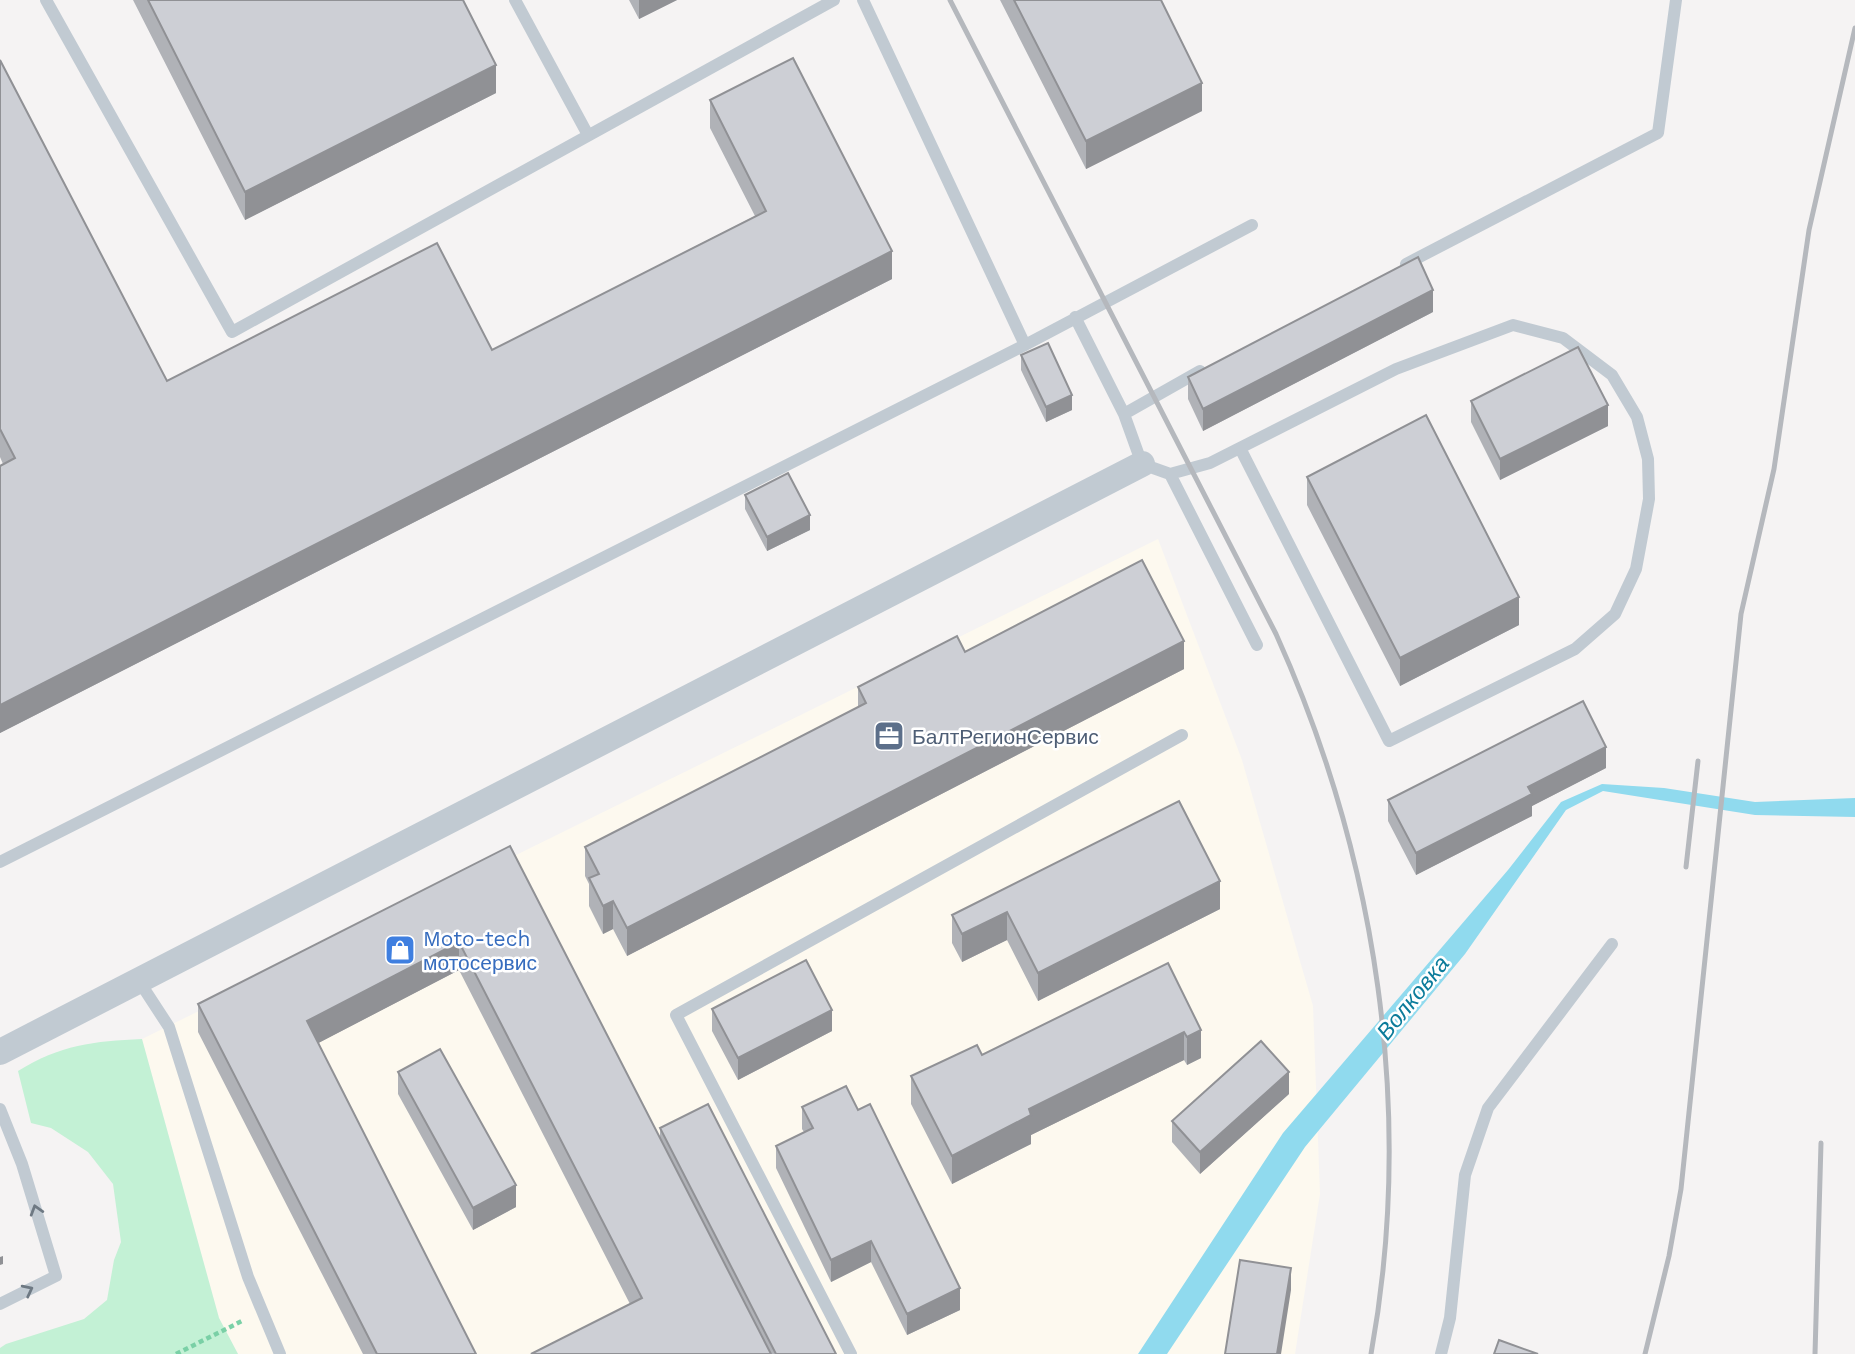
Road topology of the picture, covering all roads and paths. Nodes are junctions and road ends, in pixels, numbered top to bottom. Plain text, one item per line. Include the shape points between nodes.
1 (46, 0) edge
2 (515, 0) edge
3 (834, 0) edge
4 (863, 0) edge
5 (1676, 0) edge
6 (588, 135) junction
7 (1252, 225) dead end
8 (1399, 268) edge
9 (1076, 317) junction
10 (1025, 345) junction
11 (1214, 364) edge
12 (1124, 414) junction
13 (1240, 448) junction
14 (1142, 464) junction
15 (1170, 474) junction
16 (1257, 645) dead end
17 (1182, 736) dead end
18 (0, 862) edge
19 (1612, 944) dead end
20 (139, 981) junction
21 (0, 1052) edge
22 (0, 1109) edge
23 (0, 1304) edge
24 (260, 1312) junction
25 (176, 1354) edge
26 (280, 1354) edge
27 (851, 1354) edge
28 (1441, 1354) edge

1 - 6 lane via 232,332
2 - 6 lane
3 - 6 lane
4 - 10 lane
5 - 8 lane via 1658,133
7 - 9 lane
9 - 10 lane
9 - 12 lane
10 - 18 lane
11 - 12 lane
12 - 14 lane
13 - 13 lane via 1396,369 1513,325 1563,338 1612,375 1637,417 1648,460 1649,499 1636,569 1615,614 1574,649 1389,741
13 - 15 lane via 1210,463
14 - 15 lane
14 - 20 street
15 - 16 lane
17 - 27 lane via 676,1015
19 - 28 lane via 1488,1108 1465,1175 1450,1318
20 - 21 street
20 - 24 lane via 169,1027
23 -> 22 lane via 56,1276
24 - 25 path
24 - 26 lane

